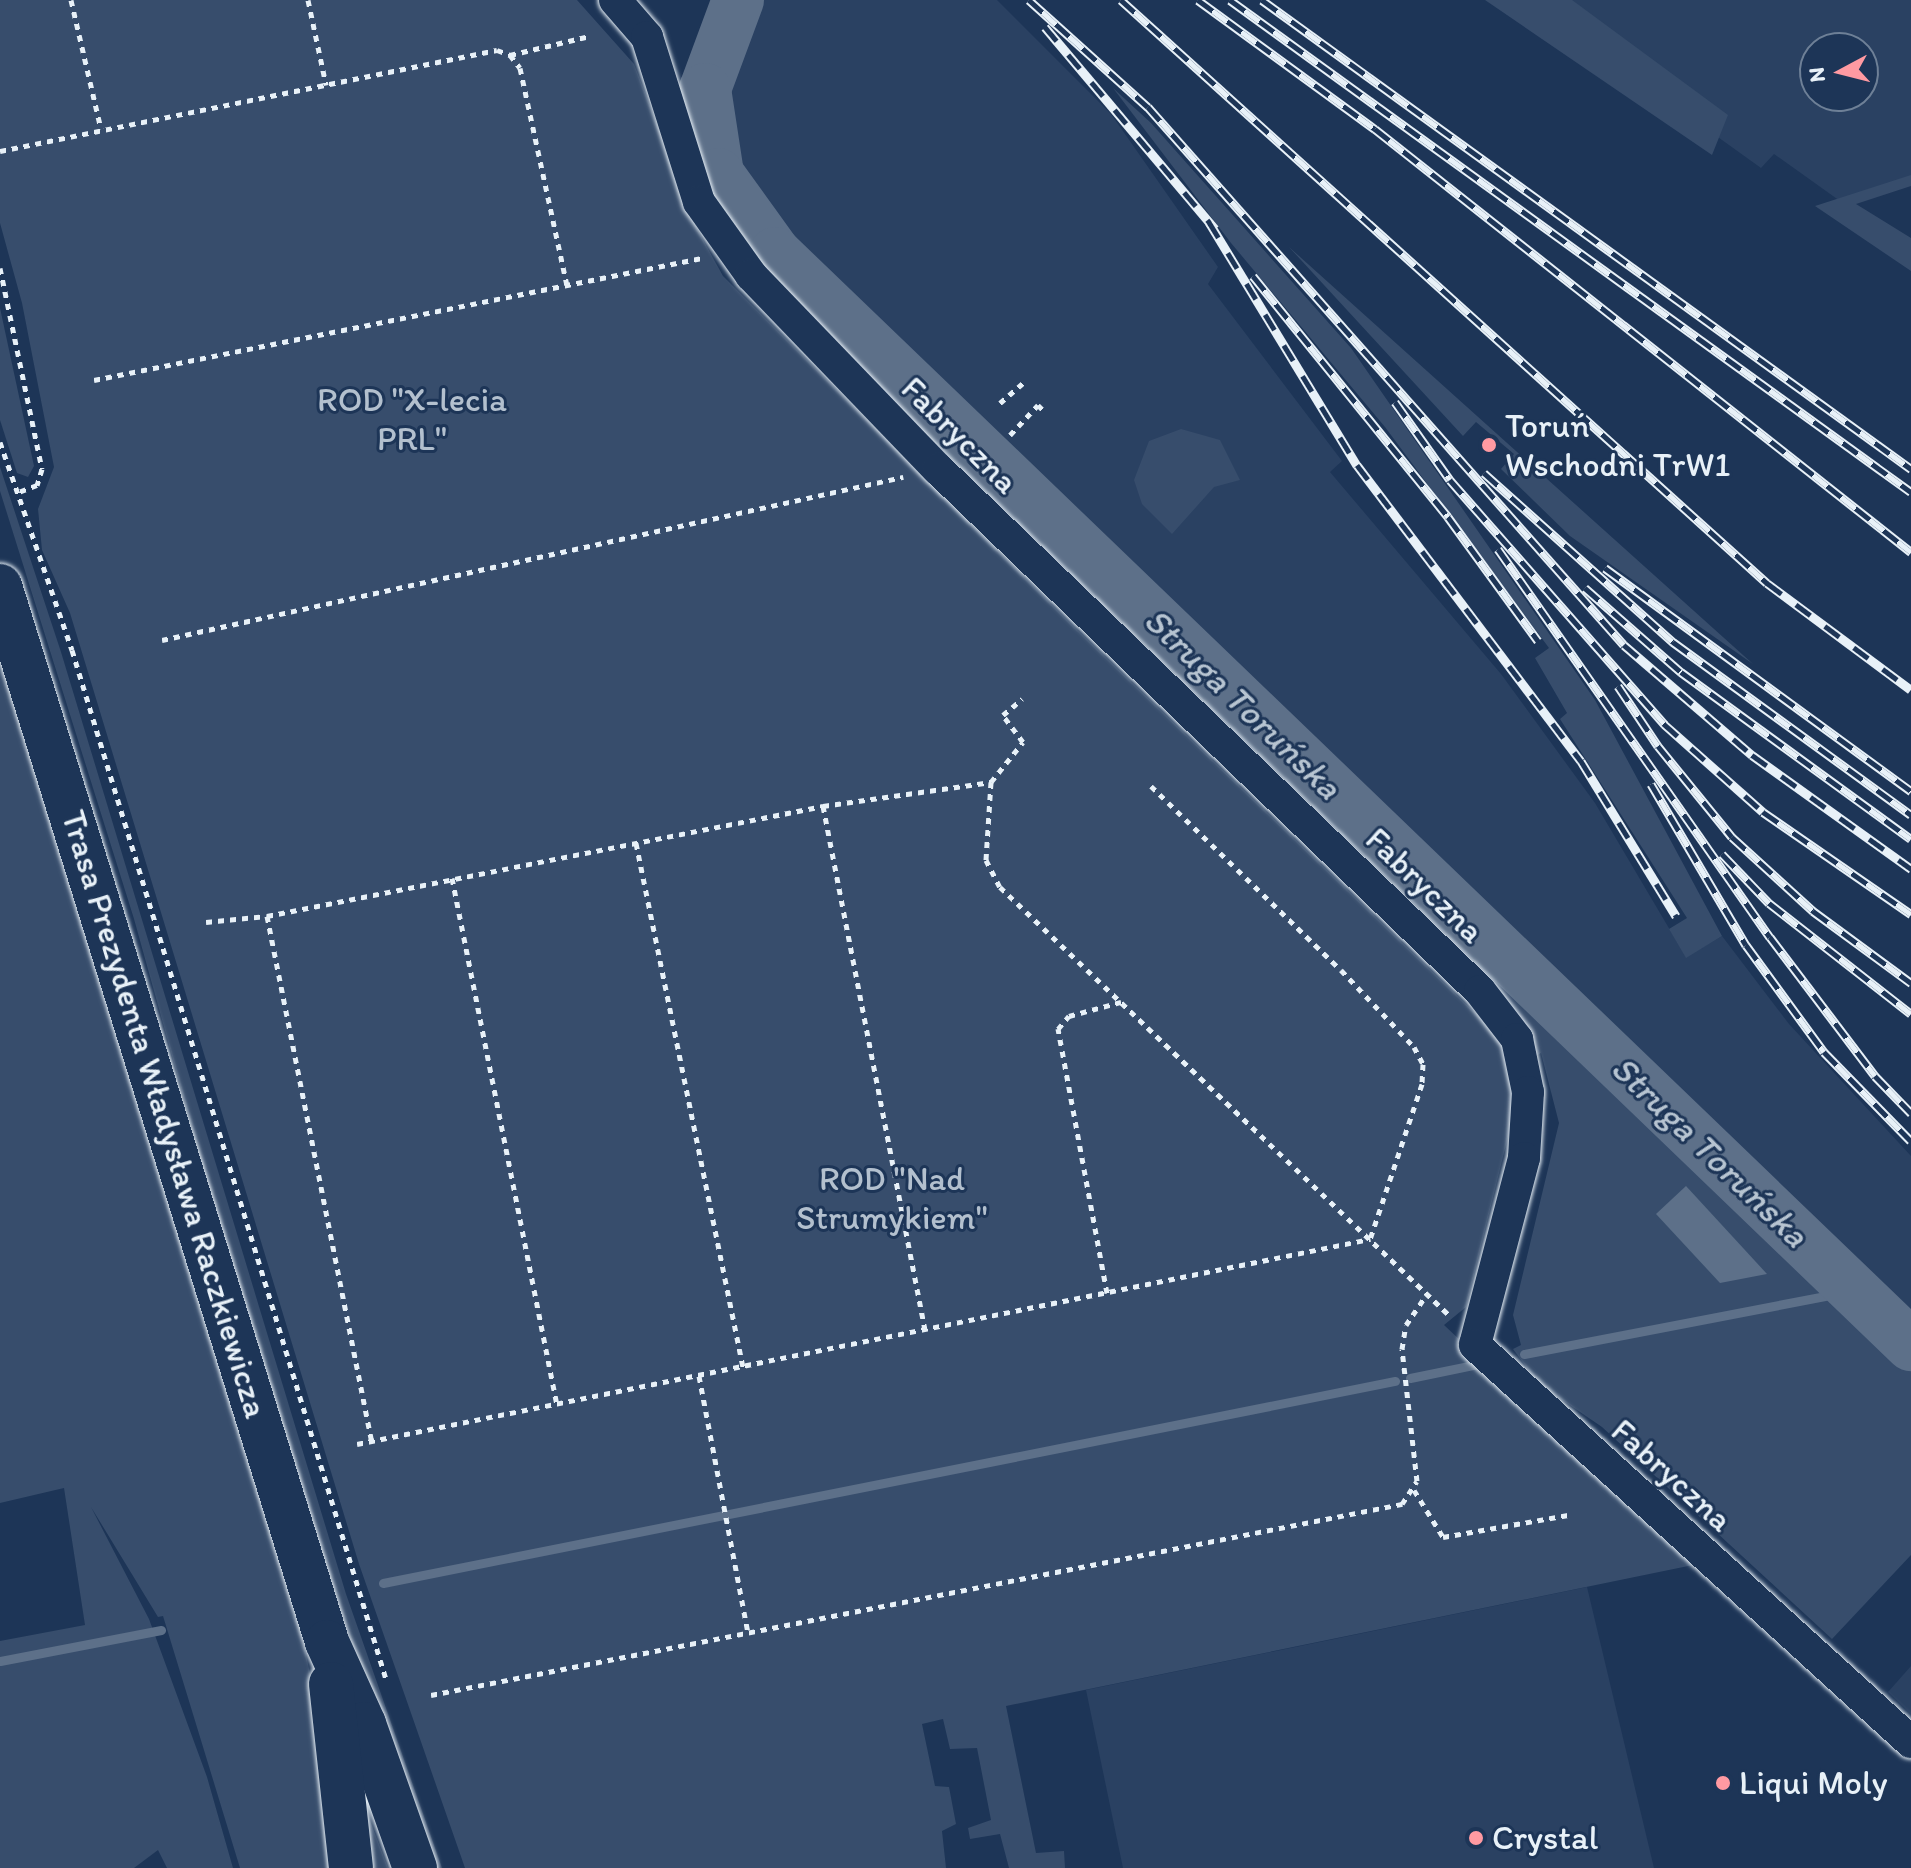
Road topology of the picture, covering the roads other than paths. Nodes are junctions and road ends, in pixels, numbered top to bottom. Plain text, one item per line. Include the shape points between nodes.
1 (615, 0) edge
2 (0, 586) edge
3 (327, 1642) junction
4 (1911, 1742) edge
5 (351, 1868) edge
6 (415, 1868) edge

1 - 4 street, Fabryczna via 647,37 699,202 734,251 938,469 1489,1003 1517,1039 1527,1117 1524,1158 1475,1345
2 - 3 main road, Trasa Prezydenta Władysława Raczkiewicza
3 - 5 main road, Trasa Prezydenta Władysława Raczkiewicza
3 - 6 main road, Trasa Prezydenta Władysława Raczkiewicza via 364,1724

